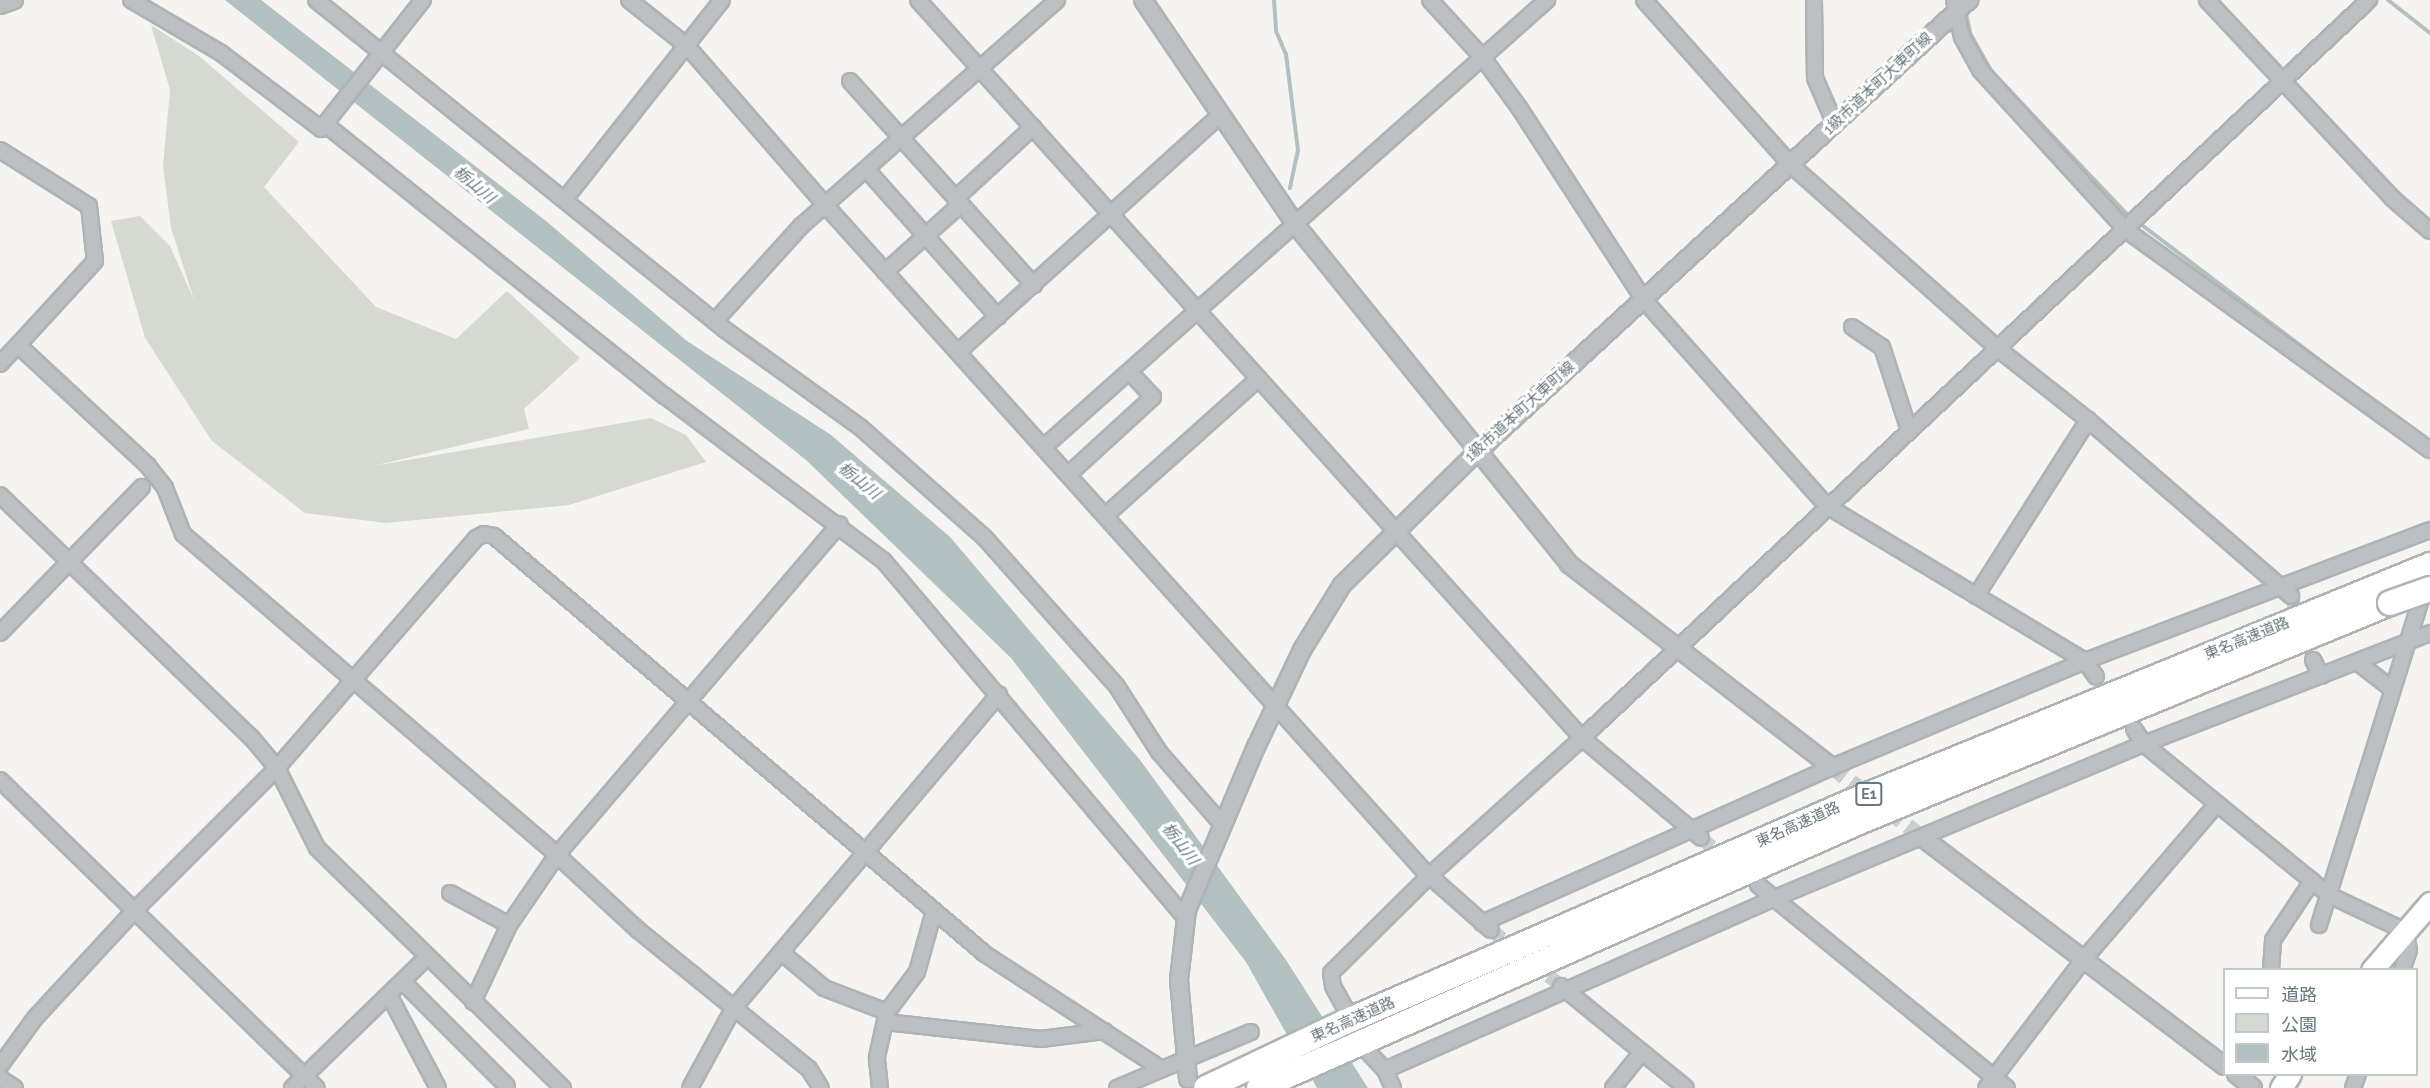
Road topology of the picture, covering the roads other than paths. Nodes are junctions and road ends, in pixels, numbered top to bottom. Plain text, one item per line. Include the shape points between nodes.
1 (14, 0) edge
2 (131, 0) edge
3 (316, 0) edge
4 (423, 0) edge
5 (629, 0) edge
6 (722, 0) edge
7 (918, 0) edge
8 (1057, 0) edge
9 (1143, 0) edge
10 (1430, 0) edge
11 (1547, 0) edge
12 (1644, 0) edge
13 (1814, 0) edge
14 (1969, 0) edge
15 (2207, 0) edge
16 (2368, 0) edge
17 (0, 5) edge
18 (1954, 6) edge
19 (687, 46) junction
20 (381, 53) junction
21 (1483, 58) junction
22 (979, 69) junction
23 (2283, 80) junction
24 (850, 81) dead end
25 (1220, 115) junction
26 (325, 124) junction
27 (1835, 124) junction
28 (1033, 127) junction
29 (901, 140) junction
30 (0, 150) edge
31 (1790, 164) junction
32 (867, 170) junction
33 (565, 200) junction
34 (957, 202) junction
35 (826, 207) junction
36 (1113, 215) junction
37 (1295, 224) junction
38 (2126, 230) junction
39 (2430, 231) edge
40 (925, 236) junction
41 (885, 272) junction
42 (1034, 285) junction
43 (1644, 300) junction
44 (1199, 311) junction
45 (998, 317) junction
46 (715, 321) junction
47 (1852, 327) dead end
48 (18, 345) junction
49 (1997, 348) junction
50 (958, 352) junction
51 (0, 364) edge
52 (1130, 372) junction
53 (1259, 378) junction
54 (2088, 420) junction
55 (1909, 430) junction
56 (1045, 447) junction
57 (2430, 450) edge
58 (1476, 453) junction
59 (1069, 474) junction
60 (142, 487) dead end
61 (0, 495) edge
62 (1827, 506) junction
63 (1106, 515) junction
64 (840, 524) junction
65 (1395, 529) junction
66 (2430, 530) edge
67 (71, 561) junction
68 (2430, 565) edge
69 (2430, 571) edge
70 (2280, 584) junction
71 (2430, 589) edge
72 (1976, 596) junction
73 (2291, 596) tunnel mouth
74 (0, 633) edge
75 (2430, 633) edge
76 (2407, 641) junction
77 (1675, 649) junction
78 (2313, 660) tunnel mouth
79 (2085, 661) junction
80 (2357, 662) junction
81 (2321, 676) junction
82 (2097, 677) dead end
83 (352, 680) junction
84 (2392, 689) junction
85 (999, 694) junction
86 (689, 703) junction
87 (1276, 706) junction
88 (2134, 729) dead end
89 (1582, 738) junction
90 (2144, 744) junction
91 (1832, 767) junction
92 (277, 768) junction
93 (0, 780) edge
94 (2217, 804) junction
95 (1220, 826) junction
96 (1695, 833) junction
97 (1923, 838) junction
98 (865, 853) junction
99 (557, 855) junction
100 (1429, 876) junction
101 (2312, 881) junction
102 (1758, 885) dead end
103 (450, 893) dead end
104 (2329, 895) junction
105 (1775, 898) junction
106 (2430, 903) edge
107 (934, 911) junction
108 (133, 912) junction
109 (1186, 914) junction
110 (509, 925) junction
111 (2319, 925) dead end
112 (2405, 931) junction
113 (781, 952) junction
114 (426, 957) junction
115 (2084, 959) junction
116 (2271, 968) edge
117 (2373, 968) edge
118 (2402, 968) edge
119 (403, 982) junction
120 (1564, 988) junction
121 (389, 995) junction
122 (473, 1002) junction
123 (733, 1009) junction
124 (886, 1017) junction
125 (1104, 1031) junction
126 (1354, 1031) junction
127 (1251, 1032) dead end
128 (1642, 1052) junction
129 (1186, 1058) junction
130 (1289, 1061) junction
131 (2223, 1065) edge
132 (0, 1066) edge
133 (1160, 1068) junction
134 (1385, 1070) junction
135 (304, 1076) junction
136 (0, 1078) edge
137 (1990, 1083) edge
138 (1197, 1084) edge
139 (507, 1086) dead end
140 (15, 1088) edge
141 (292, 1088) edge
142 (316, 1088) edge
143 (438, 1088) edge
144 (563, 1088) edge
145 (690, 1088) edge
146 (821, 1088) edge
147 (880, 1088) edge
148 (1118, 1088) edge
149 (1258, 1088) edge
150 (1393, 1088) edge
151 (1613, 1088) edge
152 (1686, 1088) edge
153 (2007, 1088) edge

1 - 17 street
2 - 26 street via 221,52 321,129
3 - 20 street
4 - 20 street
5 - 19 street
6 - 19 street
7 - 22 street
8 - 22 street
9 - 25 street
10 - 21 street
11 - 21 street
12 - 31 street
13 - 27 street via 1815,78
14 - 18 street, 1級市道本町大東町線
15 - 23 street
16 - 23 street
18 - 27 street, 1級市道本町大東町線
18 - 38 street via 1969,53 1980,70
19 - 33 street
19 - 35 street
20 - 26 street
20 - 33 street
21 - 37 street
21 - 43 street
22 - 28 street
22 - 29 street
23 - 38 street
23 - 39 street via 2392,198
24 - 29 street
25 - 36 street
25 - 37 street
26 - 64 street via 665,396
27 - 31 street, 1級市道本町大東町線
28 - 34 street
28 - 36 street
29 - 32 street
29 - 34 street
30 - 48 street via 88,206 94,261
31 - 43 street, 1級市道本町大東町線
31 - 49 street
32 - 35 street
32 - 40 street
33 - 46 street
34 - 40 street
34 - 42 street
35 - 41 street
35 - 46 street via 801,226
36 - 42 street
36 - 44 street
37 - 44 street
37 - 58 street
38 - 49 street
38 - 57 street
40 - 41 street
40 - 45 street
41 - 50 street
42 - 45 street
43 - 58 street, 1級市道本町大東町線
43 - 62 street
44 - 52 street
44 - 53 street
45 - 50 street
46 - 95 street via 860,427 984,537 1116,685 1159,752
47 - 55 street via 1882,347
48 - 51 street
48 - 83 street via 148,466 165,488 183,534
49 - 54 street
49 - 55 street
50 - 56 street
52 - 56 street
52 - 59 street via 1153,397
53 - 63 street
53 - 65 street
54 - 70 street
54 - 72 street
55 - 62 street
56 - 59 street
58 - 65 street, 1級市道本町大東町線
58 - 77 street via 1569,564
59 - 63 street
60 - 67 street
61 - 67 street
62 - 72 street
62 - 77 street
63 - 87 street
64 - 85 street via 884,560
64 - 86 street
65 - 87 street, 1級市道本町大東町線 via 1347,579 1326,608
65 - 89 street
66 - 70 street
67 - 74 street
67 - 92 street via 251,737
68 - 126 highway, 東名高速道路 / E1 via 1848,803
69 - 76 street
70 - 73 street
70 - 79 street
71 - 126 highway, 東名高速道路 / E1, bridge
72 - 79 street
75 - 76 street
76 - 80 street
76 - 84 street
77 - 89 street
77 - 91 street
78 - 81 street
79 - 82 street
79 - 91 street
80 - 81 street
80 - 84 street
81 - 90 street
83 - 86 street via 476,538 484,534 494,536
83 - 92 street
83 - 99 street
84 - 104 street
85 - 98 street
85 - 109 street
86 - 98 street
86 - 99 street
87 - 95 street, 1級市道本町大東町線
87 - 100 street
88 - 90 street
89 - 96 street
89 - 100 street
90 - 94 street
90 - 97 street
91 - 96 street
92 - 108 street
92 - 114 street via 318,848
93 - 108 street
94 - 101 street
94 - 115 street
95 - 109 street, 1級市道本町大東町線
96 - 100 street via 1487,927
97 - 105 street
97 - 115 street
98 - 107 street
98 - 113 street
99 - 110 street
99 - 123 street via 638,930
100 - 126 street via 1332,973 1333,986
101 - 104 street
101 - 116 street via 2274,940
102 - 105 street
103 - 110 street
104 - 111 street
104 - 112 street
105 - 120 street
105 - 137 street
106 - 112 main road
107 - 124 street via 917,972
107 - 125 street via 985,954
108 - 132 street via 35,1018
108 - 135 street
109 - 129 street, 1級市道本町大東町線 via 1179,980
110 - 122 street
112 - 117 main road
112 - 118 street via 2409,950
113 - 123 street
113 - 124 street via 824,988
114 - 119 street
114 - 122 street
115 - 131 street
115 - 137 street
119 - 121 street
119 - 139 street
120 - 128 street
120 - 134 street
121 - 135 street
121 - 143 street
122 - 144 street
123 - 145 street
123 - 146 street via 809,1069
124 - 125 street via 1041,1039
124 - 147 street via 877,1057
125 - 133 street
126 - 130 highway, 東名高速道路 / E1
126 - 134 street
127 - 129 street
128 - 151 street
128 - 152 street
129 - 133 street
129 - 138 street, 1級市道本町大東町線
130 - 138 highway, 東名高速道路 / E1
130 - 149 highway, 東名高速道路 / E1
133 - 148 street
134 - 150 street
135 - 141 street
135 - 142 street
136 - 140 street
137 - 153 street

